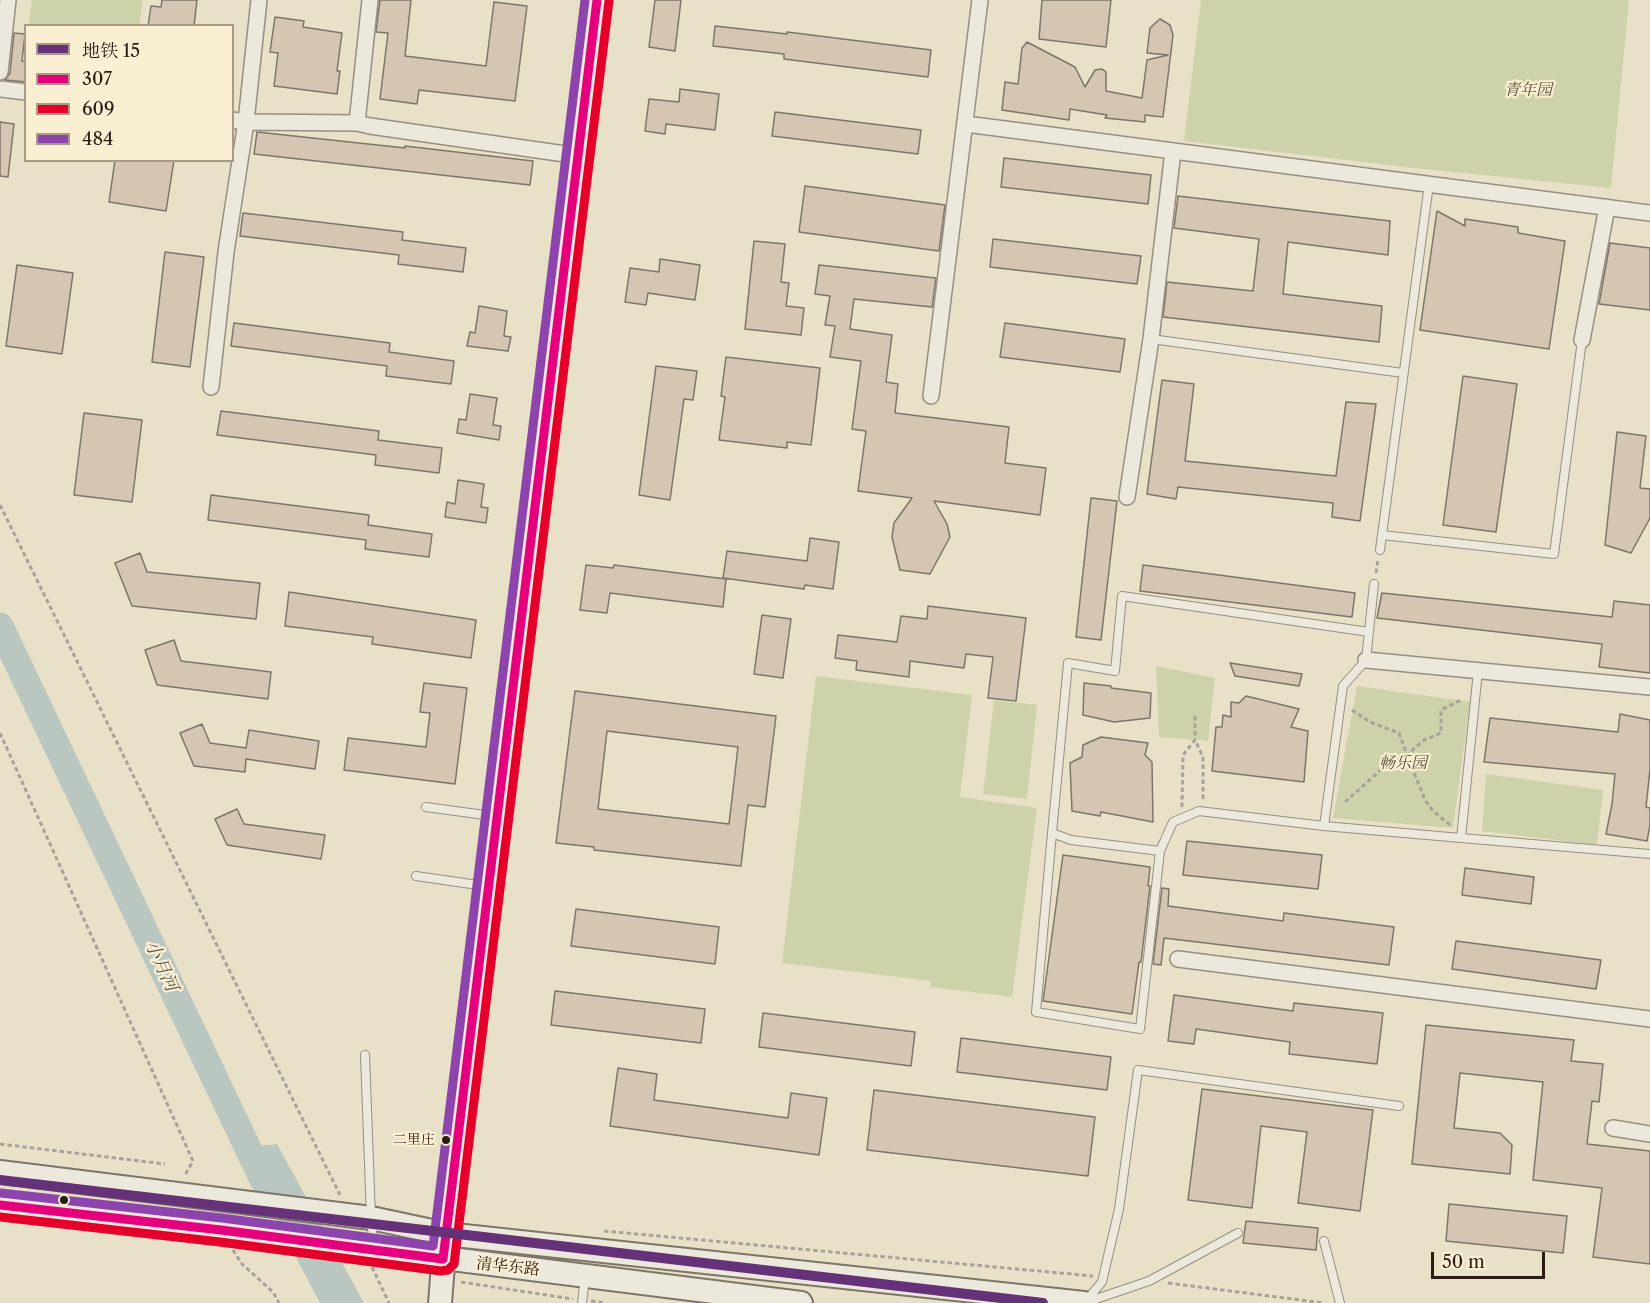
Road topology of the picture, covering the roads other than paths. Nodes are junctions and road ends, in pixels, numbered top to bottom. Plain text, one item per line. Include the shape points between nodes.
1 (8, 0) edge
2 (259, 0) edge
3 (370, 0) edge
4 (597, 0) edge
5 (980, 0) edge
6 (0, 72) edge
7 (0, 89) edge
8 (24, 92) edge
9 (239, 121) edge
10 (357, 123) junction
11 (966, 124) junction
12 (1173, 151) junction
13 (579, 156) junction
14 (1429, 184) junction
15 (1607, 207) junction
16 (1650, 213) edge
17 (1151, 339) junction
18 (1581, 340) joint
19 (1403, 373) junction
20 (211, 387) dead end
21 (931, 396) dead end
22 (1127, 497) dead end
23 (1382, 535) junction
24 (1380, 550) road end
25 (1374, 584) road end
26 (1369, 632) junction
27 (1366, 660) junction
28 (1478, 671) junction
29 (1650, 687) edge
30 (426, 807) dead end
31 (497, 817) junction
32 (1324, 826) junction
33 (1052, 833) junction
34 (1461, 838) junction
35 (1160, 851) junction
36 (1650, 854) edge
37 (416, 876) dead end
38 (489, 886) junction
39 (1178, 959) dead end
40 (1650, 1019) edge
41 (365, 1055) dead end
42 (1399, 1106) dead end
43 (1613, 1128) dead end
44 (1650, 1134) edge
45 (0, 1172) edge
46 (0, 1205) edge
47 (350, 1215) junction
48 (1238, 1233) dead end
49 (446, 1234) junction
50 (1324, 1241) dead end
51 (362, 1249) junction
52 (442, 1269) junction
53 (585, 1275) junction
54 (582, 1301) edge
55 (1045, 1301) edge
56 (440, 1303) edge
57 (801, 1303) edge
58 (1084, 1303) edge
59 (1340, 1303) edge

1 - 6 street
2 - 9 street
3 - 10 street
4 - 13 main road
5 - 11 street
7 - 8 street
9 - 10 street
9 - 20 street
10 - 13 street
11 - 12 street
11 - 21 street
12 - 14 street
12 - 17 street
13 - 31 main road
14 - 15 street
14 - 19 lane
15 - 16 street
15 - 18 street
17 - 19 lane
17 - 22 street
18 - 23 lane via 1554,554
19 - 23 lane
23 - 24 lane
25 - 26 lane
26 - 27 lane
26 - 33 lane via 1122,596 1115,671 1068,663
27 - 28 street
27 - 32 lane via 1343,686
28 - 29 street
28 - 34 lane
30 - 31 lane
31 - 38 main road
32 - 34 lane
32 - 35 lane via 1198,811 1173,822
33 - 35 lane via 1071,840
33 - 35 lane via 1036,1012 1140,1029
34 - 36 lane
37 - 38 lane
38 - 49 main road
39 - 40 street
41 - 47 lane
42 - 58 lane via 1138,1070 1119,1209 1102,1282
43 - 44 street
45 - 47 main road, 清华东路
46 - 51 main road, 清华东路
47 - 49 main road, 清华东路
47 - 51 lane
48 - 58 lane via 1149,1281
49 - 52 main road
49 - 55 main road, 清华东路
50 - 59 lane
51 - 52 main road, 清华东路
52 - 53 main road, 清华东路
52 - 56 main road
53 - 54 lane
53 - 57 main road, 清华东路
55 - 58 main road, 清华东路

